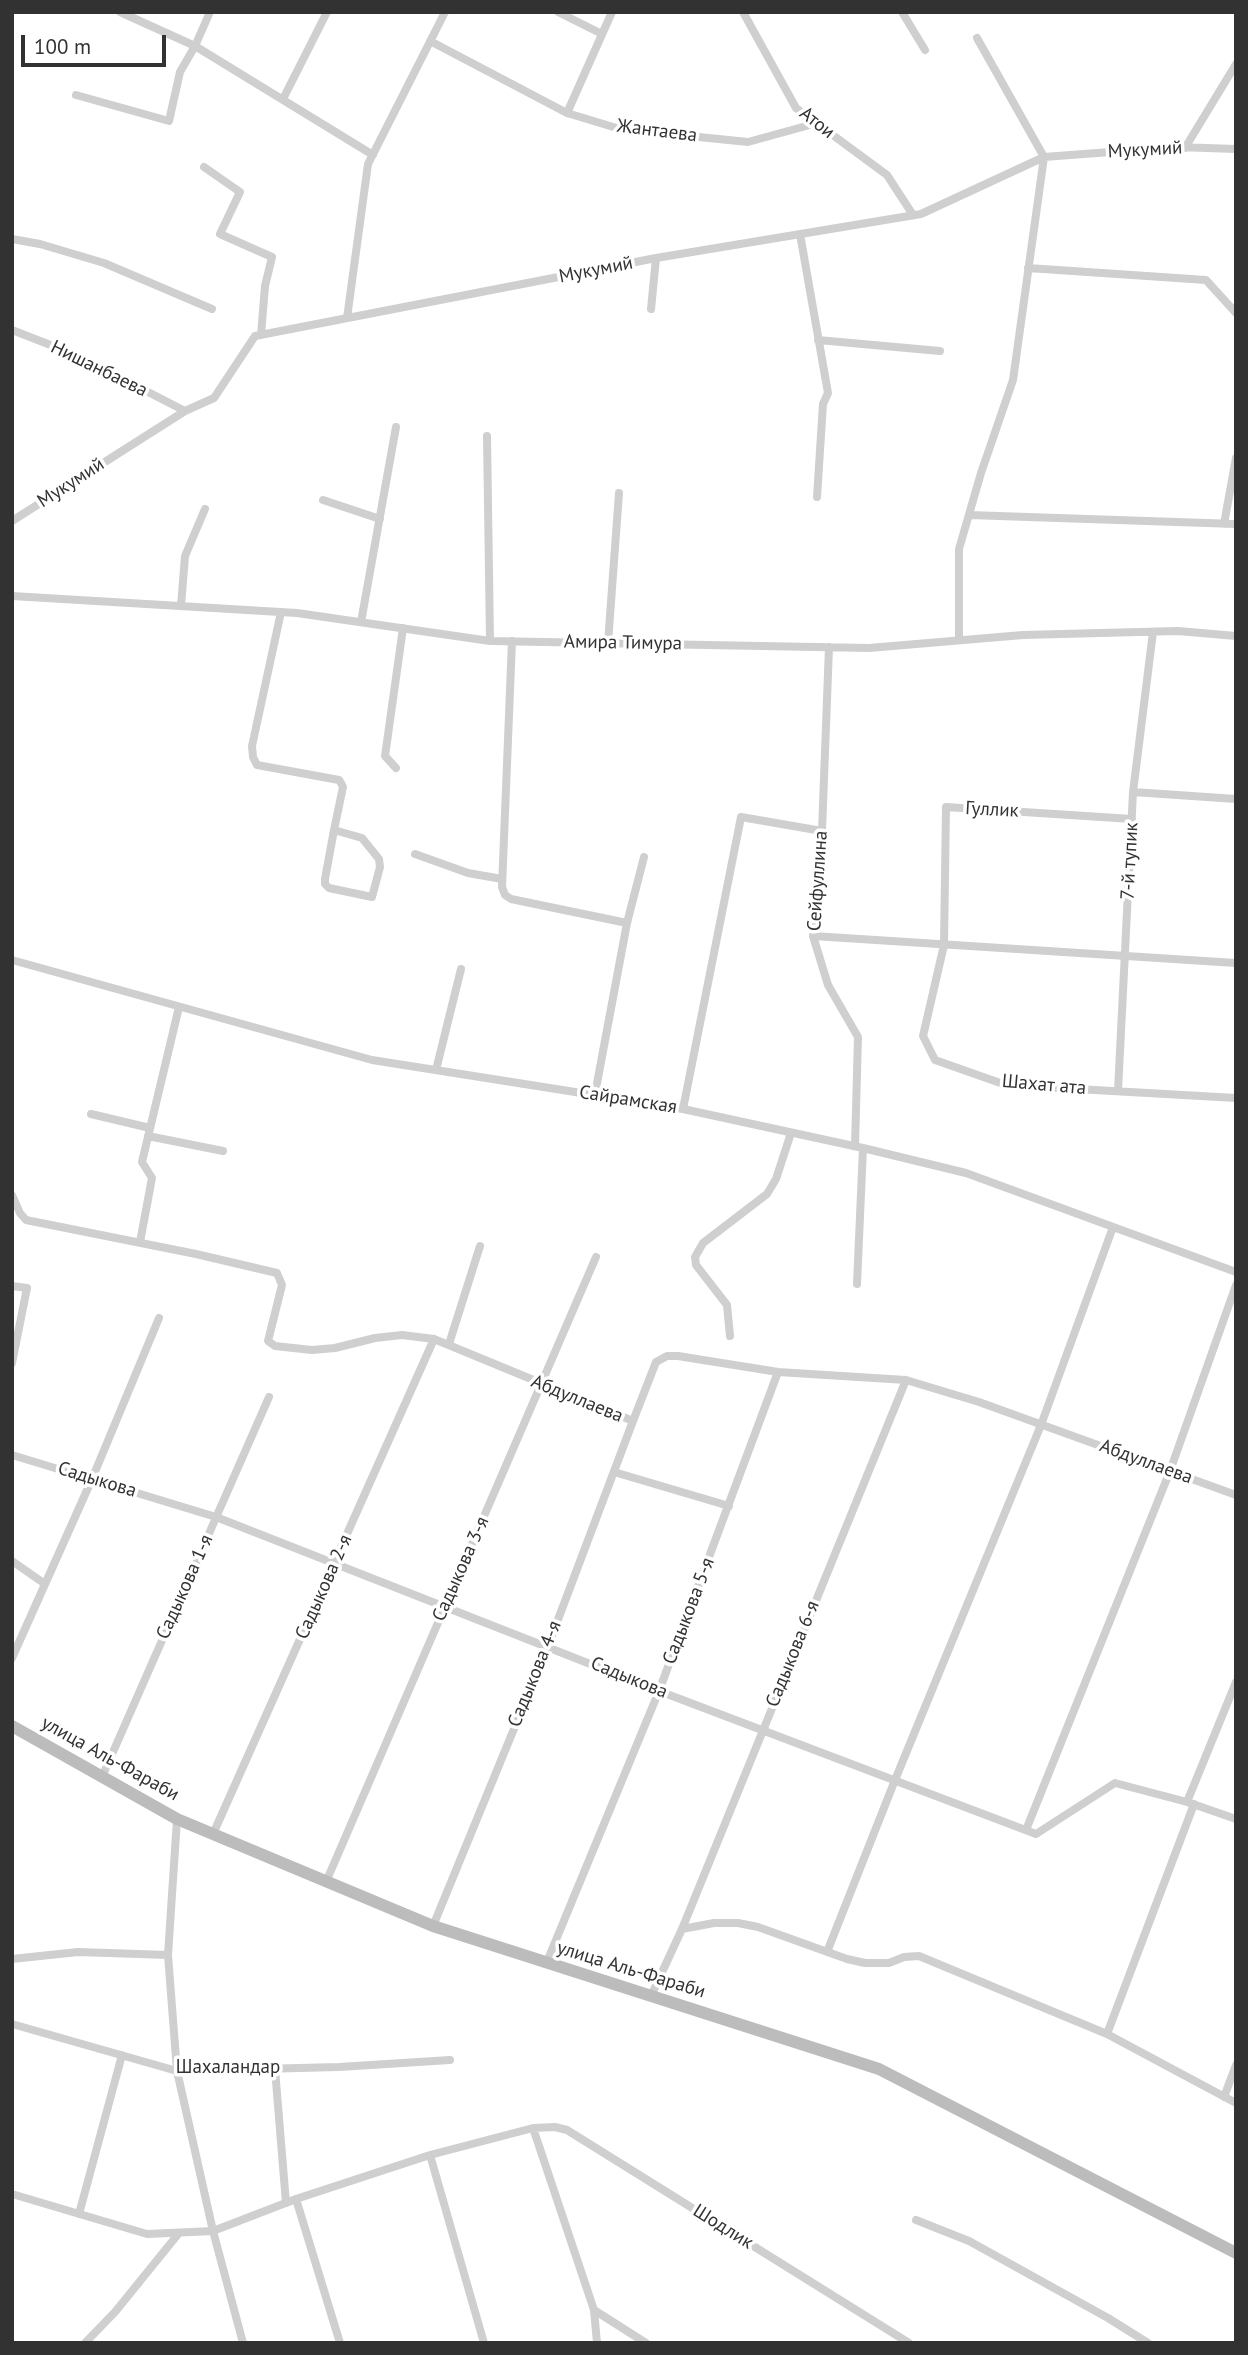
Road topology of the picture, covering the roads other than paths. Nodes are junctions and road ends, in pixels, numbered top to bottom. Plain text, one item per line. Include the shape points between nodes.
1 (120, 12) edge
2 (210, 12) edge
3 (327, 12) edge
4 (445, 12) edge
5 (558, 12) edge
6 (612, 12) edge
7 (743, 12) edge
8 (902, 12) edge
9 (602, 34) junction
10 (977, 38) dead end
11 (430, 41) junction
12 (195, 46) junction
13 (925, 50) dead end
14 (1236, 64) edge
15 (76, 95) dead end
16 (283, 99) junction
17 (567, 113) junction
18 (817, 123) junction
19 (1185, 148) junction
20 (1236, 149) edge
21 (373, 155) junction
22 (1044, 157) junction
23 (204, 167) dead end
24 (914, 215) junction
25 (800, 234) junction
26 (12, 239) edge
27 (656, 258) junction
28 (1028, 268) junction
29 (212, 309) dead end
30 (651, 309) dead end
31 (1236, 313) edge
32 (347, 318) junction
33 (12, 330) edge
34 (261, 335) junction
35 (818, 340) junction
36 (940, 351) dead end
37 (185, 411) junction
38 (396, 427) dead end
39 (487, 436) dead end
40 (1236, 458) edge
41 (618, 493) dead end
42 (817, 497) dead end
43 (323, 500) dead end
44 (205, 509) dead end
45 (969, 515) junction
46 (380, 519) junction
47 (12, 521) edge
48 (1224, 524) junction
49 (1236, 524) edge
50 (12, 596) edge
51 (181, 606) junction
52 (281, 612) junction
53 (361, 622) junction
54 (403, 628) junction
55 (1153, 632) junction
56 (1236, 636) edge
57 (959, 640) junction
58 (490, 641) junction
59 (512, 641) junction
60 (608, 643) junction
61 (829, 647) junction
62 (396, 768) dead end
63 (1133, 792) junction
64 (1236, 799) edge
65 (1132, 818) junction
66 (334, 830) junction
67 (822, 831) junction
68 (415, 854) dead end
69 (644, 857) dead end
70 (502, 879) junction
71 (627, 923) junction
72 (813, 936) junction
73 (944, 945) junction
74 (1125, 956) junction
75 (12, 960) edge
76 (1236, 963) edge
77 (461, 969) dead end
78 (179, 1007) junction
79 (436, 1070) junction
80 (1118, 1091) junction
81 (595, 1094) junction
82 (1236, 1098) edge
83 (683, 1109) junction
84 (90, 1114) dead end
85 (149, 1132) junction
86 (791, 1133) junction
87 (859, 1147) junction
88 (223, 1151) dead end
89 (12, 1195) edge
90 (1113, 1227) junction
91 (140, 1242) junction
92 (480, 1247) dead end
93 (596, 1257) dead end
94 (1236, 1272) edge
95 (858, 1284) dead end
96 (1236, 1284) edge
97 (12, 1286) edge
98 (159, 1318) dead end
99 (730, 1336) dead end
100 (434, 1339) junction
101 (449, 1344) junction
102 (12, 1363) edge
103 (778, 1372) junction
104 (906, 1380) junction
105 (542, 1385) junction
106 (269, 1397) dead end
107 (633, 1421) junction
108 (1041, 1425) junction
109 (12, 1455) edge
110 (1170, 1471) junction
111 (614, 1472) junction
112 (92, 1479) junction
113 (1236, 1494) edge
114 (729, 1506) junction
115 (216, 1517) junction
116 (12, 1561) edge
117 (335, 1562) junction
118 (45, 1584) junction
119 (445, 1605) junction
120 (548, 1646) junction
121 (12, 1658) edge
122 (1236, 1682) edge
123 (659, 1691) junction
124 (12, 1726) edge
125 (763, 1730) junction
126 (102, 1777) junction
127 (895, 1780) junction
128 (1190, 1803) junction
129 (177, 1819) junction
130 (1236, 1819) edge
131 (1026, 1830) junction
132 (213, 1834) junction
133 (326, 1882) junction
134 (433, 1926) junction
135 (682, 1930) junction
136 (827, 1952) junction
137 (168, 1955) junction
138 (12, 1959) edge
139 (546, 1964) junction
140 (651, 1996) junction
141 (12, 2024) edge
142 (1108, 2034) junction
143 (122, 2055) junction
144 (450, 2060) dead end
145 (1236, 2065) edge
146 (275, 2069) junction
147 (177, 2071) junction
148 (1224, 2097) junction
149 (1236, 2103) edge
150 (533, 2128) junction
151 (430, 2155) junction
152 (12, 2194) edge
153 (296, 2199) junction
154 (286, 2203) junction
155 (79, 2214) junction
156 (916, 2220) dead end
157 (213, 2231) junction
158 (179, 2233) junction
159 (1236, 2253) edge
160 (594, 2310) junction
161 (85, 2343) edge
162 (243, 2343) edge
163 (340, 2343) edge
164 (484, 2343) edge
165 (597, 2343) edge
166 (646, 2343) edge
167 (909, 2343) edge
168 (1148, 2343) edge

1 - 12 street
2 - 12 street
3 - 16 street
4 - 11 street
5 - 9 street
6 - 9 street
7 - 18 street, Атои via 796,108
8 - 13 street
9 - 17 street
10 - 22 street
11 - 17 street, Жантаева
11 - 21 street
12 - 15 street via 180,72 169,121
12 - 16 street
14 - 19 street
16 - 21 street
17 - 18 street, Жантаева via 620,129 748,142
18 - 24 street, Атои via 887,175
19 - 20 street, Мукумий
19 - 22 street, Мукумий
21 - 32 street via 368,164
22 - 24 street, Мукумий
22 - 28 street
23 - 34 street via 240,192 220,234 272,257
24 - 25 street, Мукумий
25 - 27 street, Мукумий
25 - 35 street
26 - 29 street via 104,262
27 - 30 street
27 - 32 street, Мукумий
28 - 31 street via 1206,280
28 - 45 street via 1013,380
32 - 34 street, Мукумий
33 - 37 street, Нишанбаева via 76,355
34 - 37 street, Мукумий via 214,398
35 - 36 street
35 - 42 street via 828,393 823,404
37 - 47 street, Мукумий
38 - 46 street
39 - 58 street
40 - 48 street
41 - 60 street
43 - 46 street
44 - 51 street via 185,556
45 - 48 street
45 - 57 street via 960,549
46 - 53 street
48 - 49 street
50 - 51 street, Амира Тимура
51 - 52 street, Амира Тимура
52 - 53 street, Амира Тимура
52 - 66 street via 253,757 257,765 339,780 343,787
53 - 54 street, Амира Тимура
54 - 58 street, Амира Тимура
54 - 62 street via 385,756
55 - 56 street, Амира Тимура
55 - 57 street, Амира Тимура
55 - 63 street, 7-й тупик
57 - 61 street, Амира Тимура
58 - 59 street, Амира Тимура
59 - 60 street, Амира Тимура
59 - 70 street
60 - 61 street, Амира Тимура
61 - 67 street, Сейфуллина
63 - 64 street
63 - 65 street, 7-й тупик
65 - 73 street, Гуллик via 946,807
65 - 74 street, 7-й тупик
66 - 66 street via 326,884 372,897 379,859 362,838
67 - 72 street, Сейфуллина
67 - 83 street via 741,817
68 - 70 street via 468,873
69 - 71 street
70 - 71 street via 505,895 511,899
71 - 81 street
72 - 73 street
72 - 87 street, Сейфуллина via 828,985 858,1037
73 - 74 street
73 - 80 street, Шахат ата via 923,1036 934,1060 1006,1085
74 - 76 street
74 - 80 street, 7-й тупик
75 - 78 street, Сайрамская
77 - 79 street
78 - 79 street, Сайрамская via 372,1060
78 - 85 street
79 - 81 street, Сайрамская
80 - 82 street, Шахат ата
81 - 83 street, Сайрамская
83 - 86 street, Сайрамская
84 - 85 street
85 - 88 street
85 - 91 street via 142,1162 152,1178
86 - 87 street, Сайрамская
86 - 99 street via 767,1194 703,1243 695,1257 696,1265 727,1305
87 - 90 street, Сайрамская via 967,1173
87 - 95 street, Сейфуллина
89 - 91 street, Абдуллаева via 26,1220
90 - 94 street, Сайрамская
90 - 108 street
91 - 100 street, Абдуллаева via 277,1273 282,1285 268,1341 275,1346 312,1350 402,1335
92 - 101 street
93 - 105 street, Садыкова 3-я
96 - 110 street
97 - 102 street via 27,1288
98 - 112 street
100 - 101 street, Абдуллаева
100 - 117 street, Садыкова 2-я
101 - 105 street, Абдуллаева
103 - 104 street, Абдуллаева
103 - 107 street, Абдуллаева via 667,1356 656,1362
103 - 114 street, Садыкова 5-я
104 - 108 street, Абдуллаева
104 - 125 street, Садыкова 6-я
105 - 107 street, Абдуллаева
105 - 119 street, Садыкова 3-я
106 - 115 street, Садыкова 1-я
107 - 111 street, Садыкова 4-я
108 - 110 street, Абдуллаева
108 - 127 street
109 - 112 street, Садыкова
110 - 113 street, Абдуллаева
110 - 131 street
111 - 114 street
111 - 120 street, Садыкова 4-я
112 - 115 street, Садыкова
112 - 118 street
114 - 123 street, Садыкова 5-я
115 - 117 street, Садыкова
115 - 126 street, Садыкова 1-я
116 - 118 street
117 - 119 street, Садыкова
117 - 132 street, Садыкова 2-я
118 - 121 street
119 - 120 street, Садыкова
119 - 133 street, Садыкова 3-я
120 - 123 street, Садыкова
120 - 134 street, Садыкова 4-я
122 - 128 street
123 - 125 street, Садыкова
123 - 139 street, Садыкова 5-я
124 - 126 main road, улица Аль-Фараби
125 - 127 street, Садыкова
125 - 135 street, Садыкова 6-я
126 - 129 main road, улица Аль-Фараби
127 - 131 street, Садыкова
127 - 136 street
128 - 130 street
128 - 131 street via 1115,1783 1036,1834
128 - 142 street
129 - 132 main road, улица Аль-Фараби
129 - 137 street
132 - 133 main road, улица Аль-Фараби
133 - 134 main road, улица Аль-Фараби
134 - 139 main road, улица Аль-Фараби
135 - 136 street via 738,1923
135 - 140 street, Садыкова 6-я
136 - 142 street via 865,1963 919,1956
137 - 138 street via 78,1952
137 - 147 street
139 - 140 main road, улица Аль-Фараби
140 - 159 main road, улица Аль-Фараби via 879,2069
141 - 143 street, Шахаландар
142 - 148 street
143 - 147 street, Шахаландар
143 - 155 street
144 - 146 street, Шахаландар
145 - 148 street
146 - 147 street, Шахаландар
146 - 154 street
147 - 157 street
148 - 149 street
150 - 151 street, Шодлик
150 - 160 street
150 - 167 street, Шодлик via 568,2130
151 - 153 street, Шодлик
151 - 164 street
152 - 155 street, Шодлик
153 - 154 street, Шодлик
153 - 163 street
154 - 157 street, Шодлик
155 - 158 street, Шодлик via 147,2234
156 - 168 street via 969,2241
157 - 158 street, Шодлик
157 - 162 street
158 - 161 street
160 - 165 street
160 - 166 street

